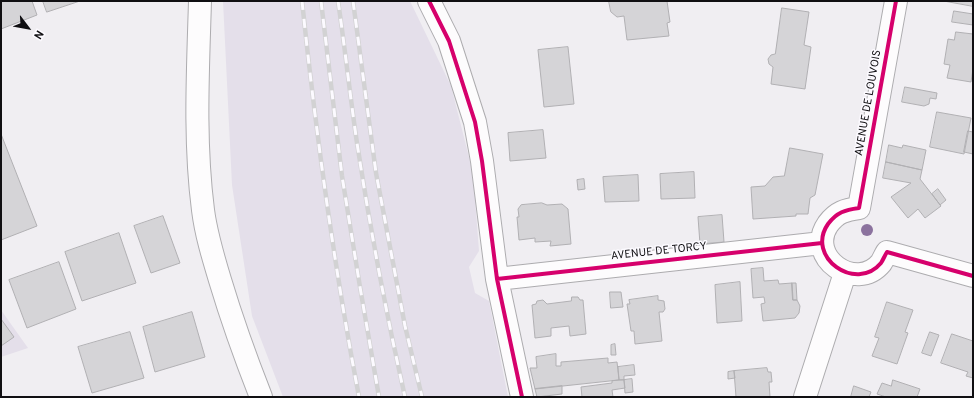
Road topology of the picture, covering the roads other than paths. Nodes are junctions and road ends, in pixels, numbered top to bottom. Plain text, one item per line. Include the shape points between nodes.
1 (200, 1) edge
2 (429, 1) edge
3 (896, 1) edge
4 (822, 242) junction
5 (845, 272) junction
6 (973, 276) edge
7 (497, 279) junction
8 (262, 397) edge
9 (522, 397) edge
10 (805, 397) edge

1 - 8 street via 198,144 203,210 211,248 230,311
2 - 7 street via 449,41 475,122
3 - 4 street, AVENUE DE LOUVOIS via 860,208 846,210 834,217 825,229
4 - 5 street via 829,261
4 - 7 street, AVENUE DE TORCY
5 - 6 street via 858,274 870,271 880,263 887,252
5 - 10 street
7 - 9 street

